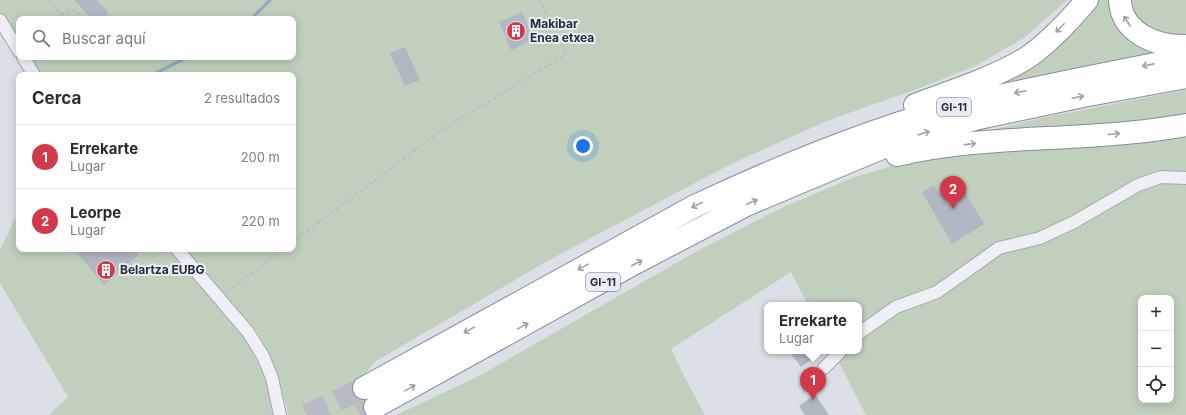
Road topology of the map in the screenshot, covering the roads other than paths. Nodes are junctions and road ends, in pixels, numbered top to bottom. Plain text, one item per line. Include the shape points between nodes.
1 (1087, 0) edge
2 (1120, 0) edge
3 (0, 20) edge
4 (16, 46) edge
5 (1186, 46) edge
6 (1186, 58) edge
7 (24, 60) edge
8 (32, 72) edge
9 (1186, 78) edge
10 (1186, 125) edge
11 (836, 168) junction
12 (1186, 178) edge
13 (732, 188) junction
14 (180, 252) edge
15 (862, 331) edge
16 (837, 354) edge
17 (824, 368) dead end
18 (364, 388) tunnel mouth
19 (375, 407) tunnel mouth
20 (280, 415) edge

1 -> 13 highway via 1058,31 1026,58 972,84 795,152
5 -> 2 highway via 1150,41 1131,26 1124,16
3 - 4 street
6 -> 13 highway, GI-11 via 967,103 875,131
7 - 8 street
11 -> 9 highway, GI-11 via 899,141 979,118
11 -> 10 highway via 929,148 1143,131
19 -> 11 highway, GI-11 via 746,205
12 - 15 street via 1161,177 1138,185 1074,222 1040,238 999,248 937,292 896,307
13 -> 18 highway, GI-11
14 - 20 street via 248,332 263,356 272,378
16 - 17 street

